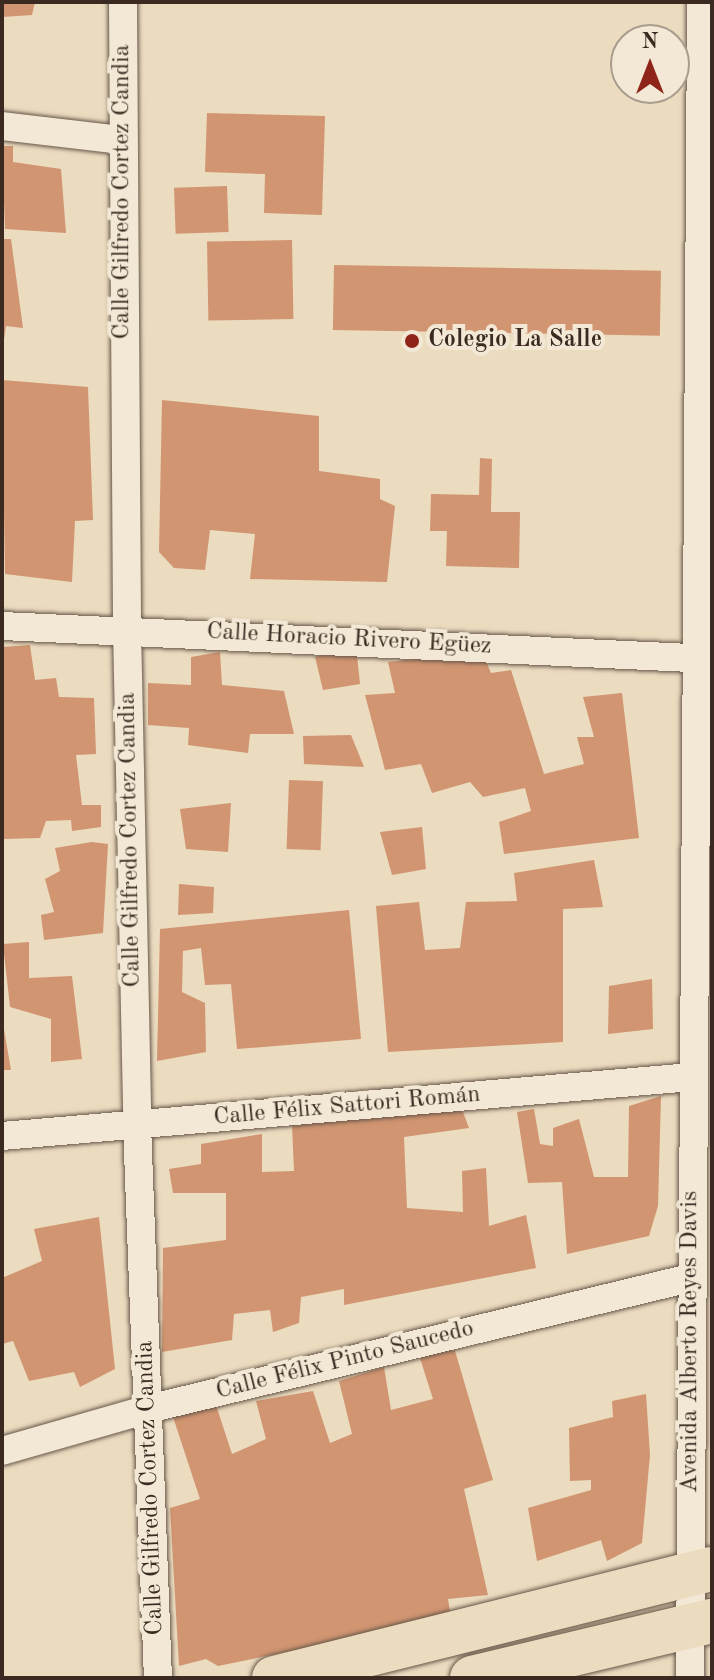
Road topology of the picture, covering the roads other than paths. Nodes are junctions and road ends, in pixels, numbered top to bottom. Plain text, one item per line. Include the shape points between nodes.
1 (123, 2) edge
2 (701, 2) edge
3 (2, 126) edge
4 (121, 140) junction
5 (2, 626) edge
6 (127, 628) junction
7 (707, 656) edge
8 (692, 1077) junction
9 (137, 1125) junction
10 (2, 1136) edge
11 (690, 1278) junction
12 (148, 1409) junction
13 (2, 1451) edge
14 (701, 1572) edge
15 (701, 1623) edge
16 (158, 1678) edge
17 (274, 1678) edge
18 (472, 1678) edge
19 (690, 1678) edge

1 - 4 street, Calle Gilfredo Cortez Candia
2 - 7 street, Avenida Alberto Reyes Davis
3 - 4 street
4 - 6 street, Calle Gilfredo Cortez Candia
5 - 6 street, Calle Horacio Rivero Egüez
6 - 7 street, Calle Horacio Rivero Egüez
6 - 9 street, Calle Gilfredo Cortez Candia
7 - 8 street, Avenida Alberto Reyes Davis
8 - 9 street, Calle Félix Sattori Román
8 - 11 street, Avenida Alberto Reyes Davis
9 - 10 street, Calle Félix Sattori Román
9 - 12 street, Calle Gilfredo Cortez Candia
11 - 12 street, Calle Félix Pinto Saucedo
11 - 14 street, Avenida Alberto Reyes Davis
12 - 13 street, Calle Félix Pinto Saucedo
12 - 16 street, Calle Gilfredo Cortez Candia
14 - 15 street, Avenida Alberto Reyes Davis
14 - 17 main road
15 - 18 main road
15 - 19 street, Avenida Alberto Reyes Davis

